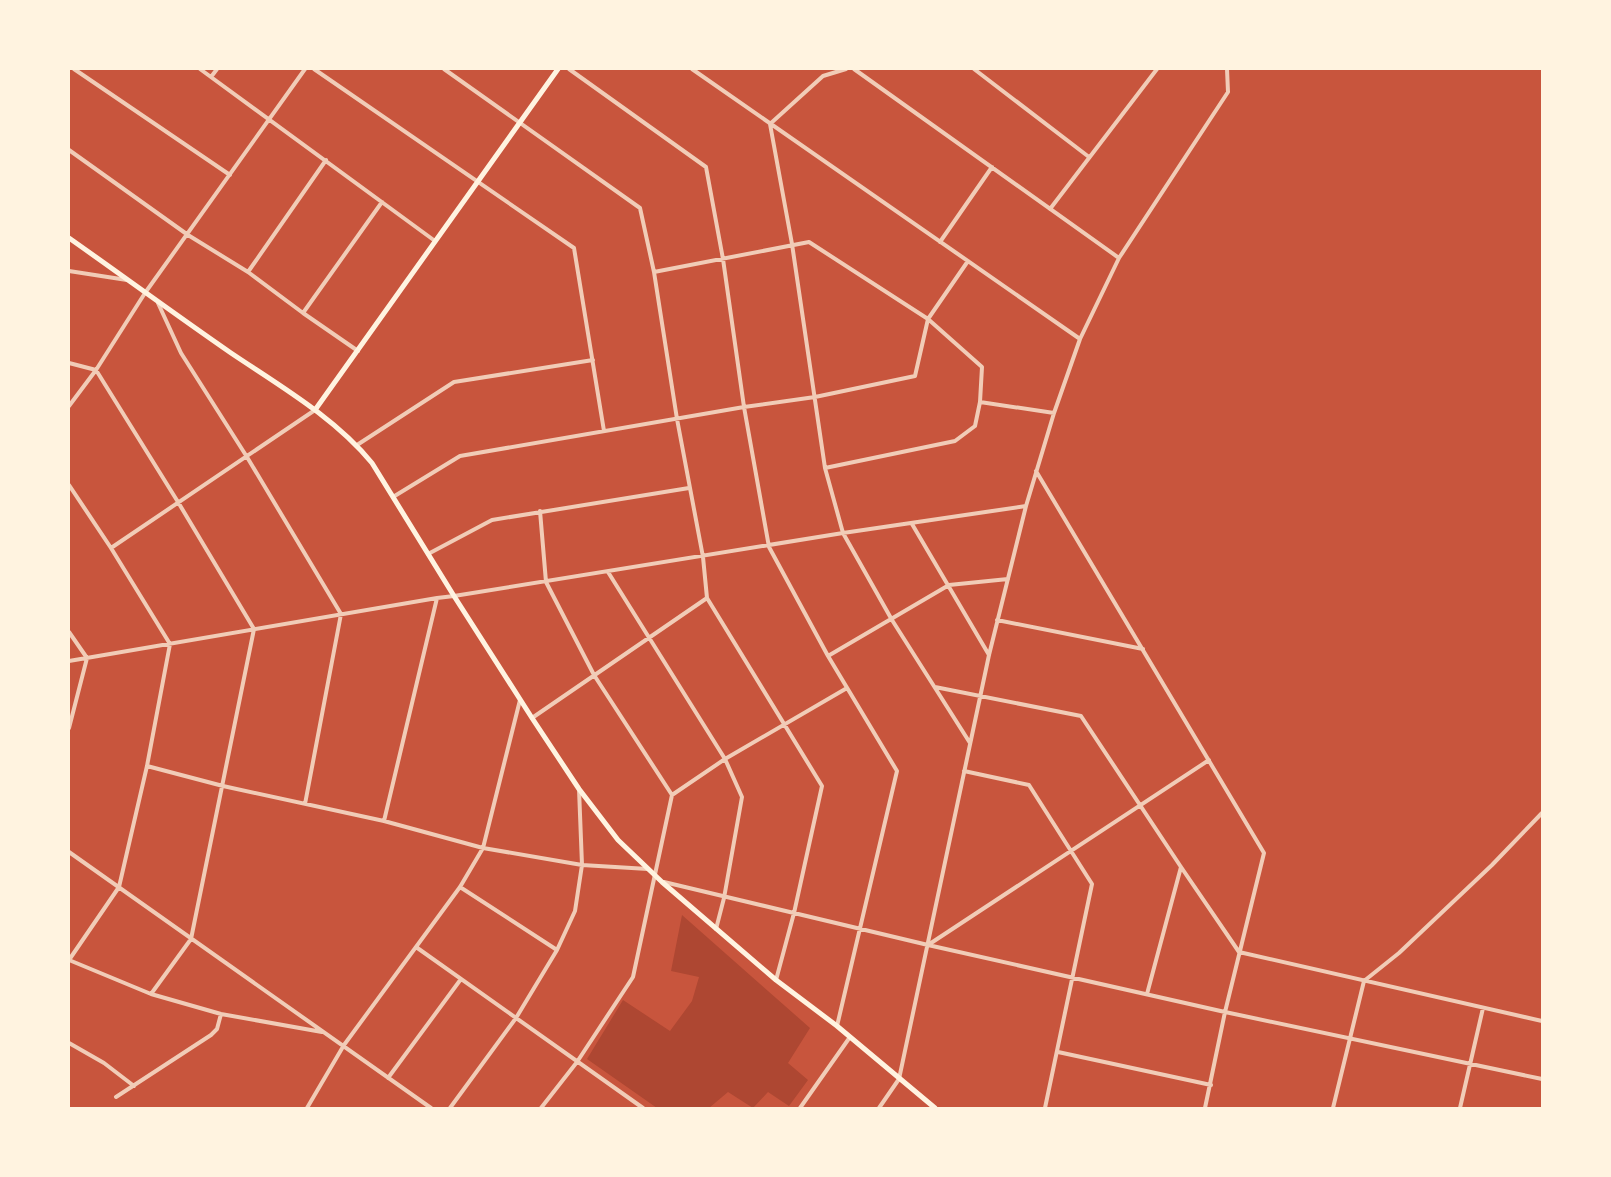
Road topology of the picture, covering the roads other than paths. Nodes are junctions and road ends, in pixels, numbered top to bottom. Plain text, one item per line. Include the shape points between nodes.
1 (74, 69) edge
2 (200, 69) edge
3 (217, 69) edge
4 (305, 69) edge
5 (314, 69) edge
6 (444, 69) edge
7 (558, 69) edge
8 (569, 69) edge
9 (692, 69) edge
10 (846, 69) edge
11 (854, 69) edge
12 (974, 69) edge
13 (1157, 69) edge
14 (1227, 69) edge
15 (211, 77) junction
16 (269, 120) junction
17 (520, 122) junction
18 (770, 124) junction
19 (69, 150) edge
20 (1089, 157) junction
21 (326, 160) junction
22 (992, 167) junction
23 (230, 175) junction
24 (478, 182) junction
25 (382, 202) junction
26 (1050, 209) junction
27 (188, 235) junction
28 (69, 238) edge
29 (435, 240) junction
30 (940, 242) junction
31 (792, 244) junction
32 (1119, 258) junction
33 (724, 259) junction
34 (968, 261) junction
35 (69, 271) edge
36 (248, 272) junction
37 (654, 272) junction
38 (126, 280) junction
39 (146, 294) junction
40 (158, 303) junction
41 (303, 314) junction
42 (928, 319) junction
43 (1080, 339) junction
44 (358, 351) junction
45 (592, 360) junction
46 (69, 363) edge
47 (96, 370) junction
48 (815, 397) junction
49 (980, 402) junction
50 (69, 406) edge
51 (744, 407) junction
52 (315, 410) junction
53 (1054, 413) junction
54 (677, 419) junction
55 (604, 431) junction
56 (357, 445) junction
57 (247, 457) junction
58 (825, 468) junction
59 (1036, 471) junction
60 (69, 485) edge
61 (689, 488) junction
62 (393, 497) junction
63 (178, 502) junction
64 (1026, 506) junction
65 (540, 512) junction
66 (912, 524) junction
67 (843, 534) junction
68 (769, 547) junction
69 (111, 548) junction
70 (428, 554) junction
71 (703, 557) junction
72 (608, 572) junction
73 (1008, 579) junction
74 (546, 582) junction
75 (948, 586) junction
76 (454, 596) junction
77 (437, 598) junction
78 (707, 598) junction
79 (341, 614) junction
80 (892, 620) junction
81 (997, 620) junction
82 (254, 629) junction
83 (69, 632) edge
84 (648, 637) junction
85 (170, 644) junction
86 (1143, 649) junction
87 (989, 655) junction
88 (828, 656) junction
89 (87, 658) junction
90 (69, 661) edge
91 (594, 676) junction
92 (935, 687) junction
93 (848, 688) junction
94 (980, 696) junction
95 (520, 699) junction
96 (532, 718) junction
97 (784, 724) junction
98 (69, 728) edge
99 (970, 743) junction
100 (725, 760) junction
101 (1209, 760) junction
102 (147, 766) junction
103 (964, 771) junction
104 (223, 786) junction
105 (579, 789) junction
106 (672, 795) junction
107 (305, 804) junction
108 (1140, 805) junction
109 (1542, 813) edge
110 (384, 822) junction
111 (483, 848) junction
112 (1071, 851) junction
113 (69, 852) edge
114 (582, 865) junction
115 (1181, 867) junction
116 (649, 869) junction
117 (655, 875) junction
118 (662, 882) junction
119 (119, 887) junction
120 (460, 887) junction
121 (724, 898) junction
122 (794, 913) junction
123 (716, 929) junction
124 (861, 929) junction
125 (191, 938) junction
126 (928, 945) junction
127 (416, 947) junction
128 (558, 950) junction
129 (1239, 952) junction
130 (69, 960) edge
131 (1072, 978) junction
132 (461, 979) junction
133 (776, 980) junction
134 (1364, 981) junction
135 (152, 994) junction
136 (1147, 994) junction
137 (1483, 1008) junction
138 (1225, 1012) junction
139 (221, 1014) junction
140 (516, 1018) junction
141 (1542, 1021) edge
142 (837, 1026) junction
143 (324, 1033) junction
144 (850, 1037) junction
145 (1350, 1038) junction
146 (69, 1042) edge
147 (344, 1046) junction
148 (1058, 1052) junction
149 (577, 1062) junction
150 (1470, 1064) junction
151 (388, 1078) junction
152 (899, 1079) junction
153 (1542, 1079) edge
154 (1211, 1085) junction
155 (134, 1086) junction
156 (116, 1097) dead end
157 (634, 1102) junction
158 (309, 1107) edge
159 (431, 1108) edge
160 (450, 1108) edge
161 (541, 1108) edge
162 (630, 1108) edge
163 (642, 1108) edge
164 (800, 1108) edge
165 (879, 1108) edge
166 (935, 1108) edge
167 (1045, 1108) edge
168 (1206, 1108) edge
169 (1334, 1108) edge
170 (1460, 1108) edge

1 - 23 street
2 - 15 street
3 - 15 street
4 - 16 street
5 - 24 street
6 - 17 street
7 - 17 main road
8 - 33 street via 706,167
9 - 18 street
10 - 18 street via 823,76
11 - 22 street
12 - 20 street
13 - 20 street
14 - 32 street via 1228,92
15 - 16 street
16 - 21 street
16 - 23 street
17 - 24 main road
17 - 37 street via 640,208
18 - 30 street
18 - 31 street
19 - 27 street
20 - 26 street
21 - 25 street
21 - 36 street
22 - 26 street
22 - 30 street
23 - 27 street
24 - 29 main road
24 - 45 street via 574,248
25 - 29 street
25 - 41 street
26 - 32 street
27 - 36 street
27 - 39 street
28 - 38 main road
29 - 44 main road
30 - 34 street
31 - 33 street
31 - 42 street via 809,242
31 - 48 street
32 - 43 street
33 - 37 street
33 - 51 street
34 - 42 street
34 - 43 street
35 - 38 street
36 - 41 street
37 - 54 street
38 - 39 main road
39 - 40 main road
39 - 47 street
40 - 52 main road
40 - 57 street via 182,353
41 - 44 street
42 - 48 street via 915,376
42 - 49 street via 982,367
43 - 53 street
44 - 52 main road
45 - 55 street
45 - 56 street via 454,382
46 - 47 street
47 - 50 street
47 - 63 street
48 - 51 street
48 - 58 street
49 - 53 street
49 - 58 street via 975,426 955,441
51 - 54 street
51 - 68 street
52 - 56 main road
52 - 57 street
53 - 59 street
54 - 55 street
54 - 61 street
55 - 62 street via 460,456
56 - 62 main road
57 - 63 street
57 - 79 street
58 - 67 street
59 - 64 street
59 - 86 street
60 - 69 street
61 - 65 street
61 - 71 street
62 - 70 main road
63 - 69 street
63 - 82 street
64 - 66 street
64 - 73 street
65 - 70 street via 492,520
65 - 74 street
66 - 67 street
66 - 75 street
67 - 68 street
67 - 80 street
68 - 71 street
68 - 88 street
69 - 85 street
70 - 76 main road
71 - 72 street
71 - 78 street
72 - 74 street
72 - 84 street
73 - 75 street
73 - 81 street
74 - 76 street
74 - 91 street
75 - 80 street
75 - 87 street
76 - 77 street
76 - 95 main road
77 - 79 street
77 - 110 street
78 - 84 street
78 - 97 street
79 - 82 street
79 - 107 street
80 - 88 street
80 - 92 street
81 - 86 street
81 - 87 street
82 - 85 street
82 - 104 street
83 - 89 street
84 - 91 street
84 - 100 street
85 - 89 street
85 - 102 street
86 - 101 street
87 - 94 street
88 - 93 street
89 - 90 street
89 - 98 street
91 - 96 street
91 - 106 street
92 - 94 street
92 - 99 street
93 - 97 street
93 - 124 street via 897,771
94 - 99 street
94 - 108 street via 1082,716
95 - 96 main road
95 - 111 street
96 - 105 main road
97 - 100 street
97 - 122 street via 822,786
99 - 103 street
100 - 106 street
100 - 121 street via 742,797
101 - 108 street
101 - 129 street via 1264,852
102 - 104 street
102 - 119 street
103 - 112 street via 1029,785
103 - 126 street
104 - 107 street
104 - 125 street
105 - 114 street
105 - 116 main road via 618,840
106 - 117 street
107 - 110 street
108 - 112 street
108 - 115 street
109 - 134 street via 1399,953
110 - 111 street
111 - 114 street
111 - 120 street
112 - 126 street
112 - 131 street via 1092,884
113 - 119 street
114 - 116 street
114 - 128 street via 575,911
115 - 129 street
115 - 136 street
116 - 117 main road
117 - 118 main road
117 - 149 street via 632,978
118 - 121 street
118 - 123 main road
119 - 125 street
119 - 130 street
120 - 127 street
120 - 128 street
121 - 122 street
121 - 123 street
122 - 124 street
122 - 133 street
123 - 133 main road
124 - 126 street
124 - 142 street
125 - 135 street
125 - 143 street
126 - 131 street
126 - 152 street
127 - 132 street
127 - 147 street
128 - 140 street
129 - 134 street
129 - 138 street
130 - 135 street
131 - 136 street
131 - 148 street
132 - 140 street
132 - 151 street
133 - 142 main road
134 - 137 street
134 - 145 street
135 - 139 street
136 - 138 street
137 - 141 street
137 - 150 street
138 - 145 street
138 - 154 street
139 - 143 street
139 - 155 street via 217,1029 211,1036
140 - 149 street
140 - 160 street
142 - 144 main road
143 - 147 street
144 - 152 main road
144 - 164 street
145 - 150 street
145 - 169 street
146 - 155 street
147 - 151 street
147 - 158 street
148 - 154 street
148 - 167 street
149 - 157 street
149 - 161 street
150 - 153 street
150 - 170 street
151 - 159 street
152 - 165 street
152 - 166 main road
154 - 168 street
155 - 156 street
157 - 162 street
157 - 163 street

